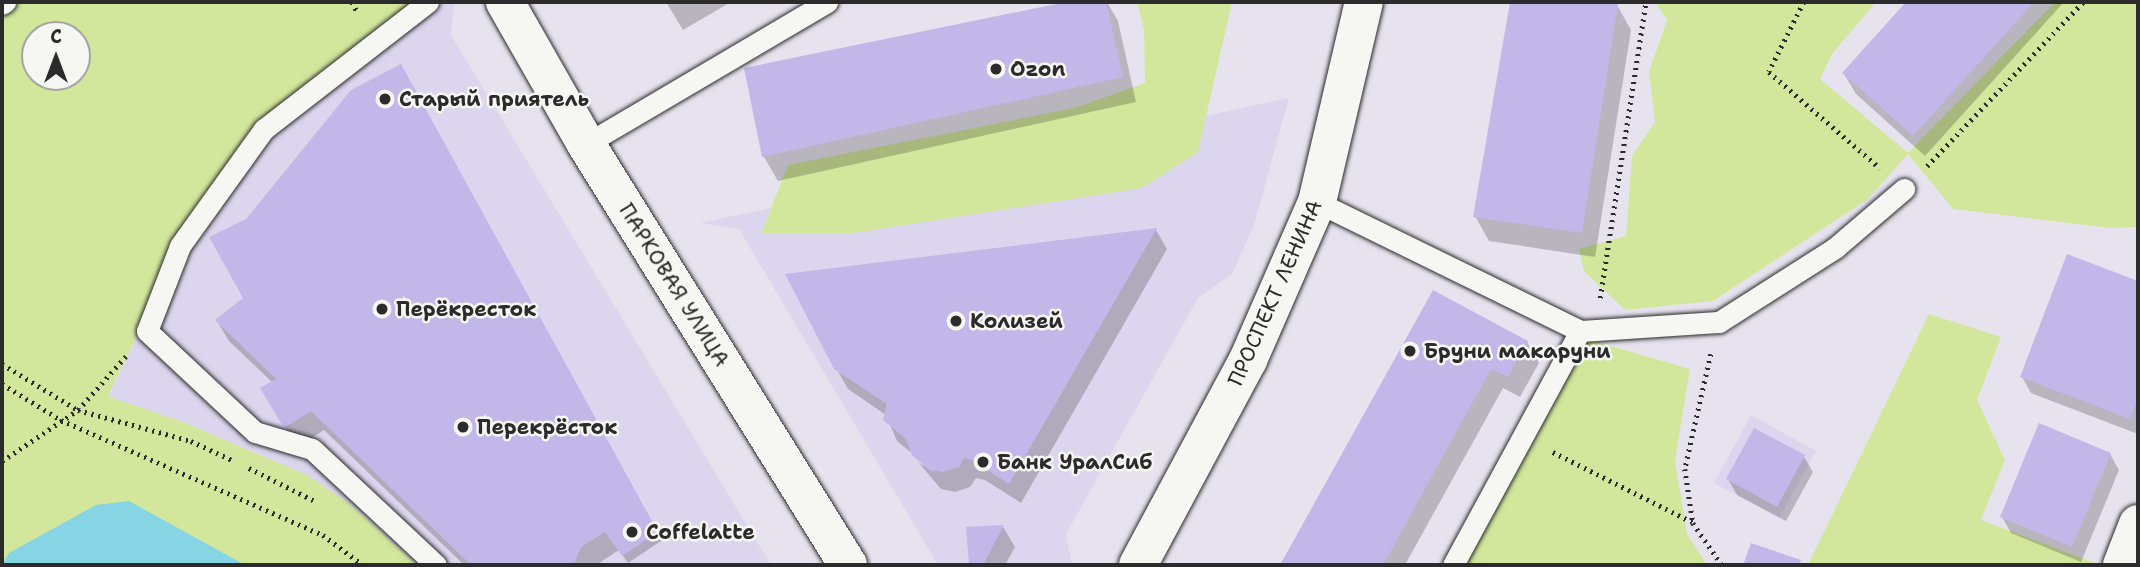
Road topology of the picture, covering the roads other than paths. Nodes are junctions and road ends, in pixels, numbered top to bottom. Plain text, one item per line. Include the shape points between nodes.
1 (428, 2) edge
2 (505, 2) edge
3 (824, 2) edge
4 (1364, 2) edge
5 (586, 144) junction
6 (1904, 189) road end
7 (1317, 202) junction
8 (1588, 331) junction
9 (2138, 524) edge
10 (436, 565) edge
11 (848, 565) edge
12 (1138, 565) edge
13 (1453, 565) edge
14 (2122, 565) edge

1 - 10 lane via 264,129 180,246 147,331 255,432 312,449
2 - 5 street, ПАРКОВАЯ УЛИЦА
3 - 5 lane
4 - 7 street, ПРОСПЕКТ ЛЕНИНА
5 - 11 street, ПАРКОВАЯ УЛИЦА
6 - 8 lane via 1835,248 1718,322
7 - 8 lane
7 - 12 street, ПРОСПЕКТ ЛЕНИНА via 1248,360
8 - 13 lane
9 - 14 street

